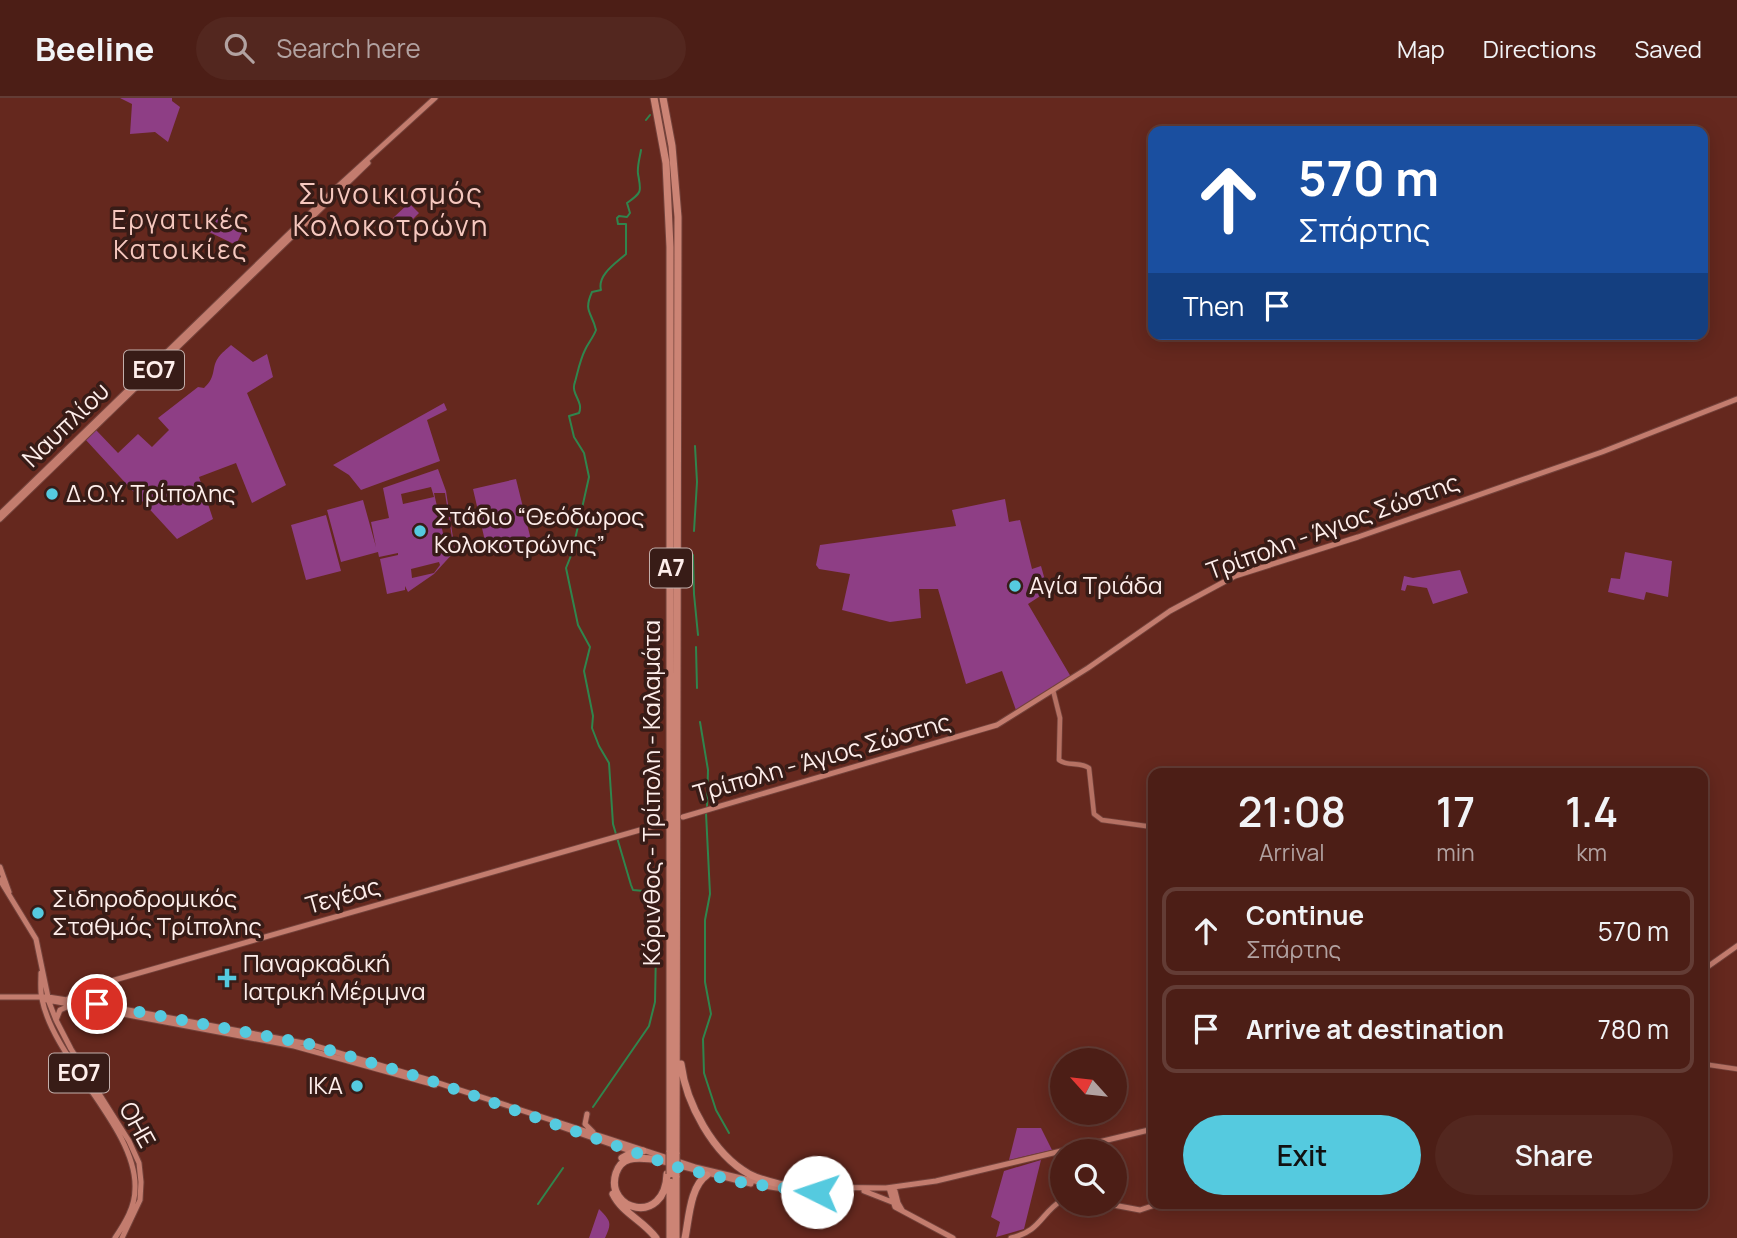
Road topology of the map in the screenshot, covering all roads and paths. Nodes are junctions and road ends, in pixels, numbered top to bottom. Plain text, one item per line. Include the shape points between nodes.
1 (435, 98) edge
2 (654, 98) edge
3 (665, 98) edge
4 (369, 160) junction
5 (674, 258) junction
6 (674, 286) junction
7 (1737, 399) edge
8 (0, 514) edge
9 (0, 519) edge
10 (1053, 690) junction
11 (683, 817) dead end
12 (668, 822) dead end
13 (1148, 826) edge
14 (615, 836) joint
15 (0, 867) edge
16 (0, 880) edge
17 (10, 895) junction
18 (1737, 946) edge
19 (1708, 966) edge
20 (83, 989) junction
21 (0, 998) edge
22 (46, 999) junction
23 (67, 1000) junction
24 (83, 1002) junction
25 (73, 1005) junction
26 (55, 1020) junction
27 (678, 1040) junction
28 (1708, 1065) edge
29 (1737, 1069) edge
30 (442, 1086) junction
31 (514, 1109) junction
32 (587, 1114) dead end
33 (1148, 1130) edge
34 (595, 1134) junction
35 (643, 1151) junction
36 (633, 1152) junction
37 (673, 1153) junction
38 (653, 1159) junction
39 (671, 1175) junction
40 (707, 1175) junction
41 (791, 1187) junction
42 (892, 1187) junction
43 (864, 1191) junction
44 (896, 1196) junction
45 (891, 1202) junction
46 (1148, 1207) edge
47 (1127, 1208) edge
48 (1050, 1210) edge
49 (905, 1212) junction
50 (115, 1238) edge
51 (122, 1238) edge
52 (656, 1238) edge
53 (670, 1238) edge
54 (676, 1238) edge
55 (685, 1238) edge
56 (953, 1238) edge
57 (1011, 1238) edge

1 - 4 main road, Ναυπλίου / ΕΟ7
2 - 5 highway, Κόρινθος - Τρίπολη - Καλαμάτα / Α7 via 668,179
3 - 5 highway, Κόρινθος - Τρίπολη - Καλαμάτα / Α7 via 677,191
4 - 8 main road, Ναυπλίου / ΕΟ7
4 - 9 main road, Ναυπλίου / ΕΟ7
5 - 6 highway, Κόρινθος - Τρίπολη - Καλαμάτα / Α7
6 - 27 highway, Κόρινθος - Τρίπολη - Καλαμάτα / Α7
6 - 37 highway, Κόρινθος - Τρίπολη - Καλαμάτα / Α7
7 - 10 main road, Τρίπολη - Άγιος Σώστης via 1602,452 1235,576 1170,611
10 - 11 main road, Τρίπολη - Άγιος Σώστης via 1003,722 983,729
10 - 13 street via 1060,718 1059,760 1089,768 1094,814 1102,820
12 - 14 main road, Τρίπολη - Άγιος Σώστης
14 - 20 main road, Τεγέας
15 - 17 main road, ΕΟ7
16 - 17 main road, ΕΟ7
17 - 22 main road, ΕΟ7 via 34,934
18 - 19 main road
20 - 23 main road, Τεγέας
20 - 24 main road
21 - 22 main road
22 - 23 main road
22 - 25 main road
22 - 26 main road, ΟΗΕ / ΕΟ7
22 - 50 main road, ΟΗΕ / ΕΟ7 via 51,1023 66,1052 133,1165 134,1198
23 - 24 main road
24 - 30 main road via 309,1044
25 - 26 main road via 62,1009
25 - 30 main road via 294,1046
26 - 51 main road, ΟΗΕ / ΕΟ7 via 139,1163 140,1200
27 - 37 highway, Κόρινθος - Τρίπολη - Καλαμάτα / Α7
27 - 41 highway via 686,1089 710,1135 743,1170
28 - 29 street
30 - 31 main road
31 - 34 main road
31 - 36 main road
32 - 34 main road via 585,1124
33 - 42 main road via 936,1181
34 - 35 main road
35 - 36 highway
35 - 41 main road
36 - 38 main road
36 - 52 highway via 613,1169 613,1193 622,1208
37 - 39 highway, Κόρινθος - Τρίπολη - Καλαμάτα / Α7, bridge
37 - 39 highway, Κόρινθος - Τρίπολη - Καλαμάτα / Α7, bridge
38 - 39 highway via 631,1158 620,1166 615,1179 621,1199 638,1208 648,1207 665,1191
38 - 40 main road
39 - 53 highway, Κόρινθος - Τρίπολη - Καλαμάτα / Α7
39 - 54 highway, Κόρινθος - Τρίπολη - Καλαμάτα / Α7
40 - 43 main road via 787,1190
40 - 55 highway via 696,1189
41 - 42 main road
42 - 43 main road
42 - 44 main road
42 - 45 main road
43 - 45 main road
44 - 45 main road
44 - 49 main road
45 - 49 main road
46 - 47 main road
48 - 57 main road via 1034,1229
49 - 56 main road

